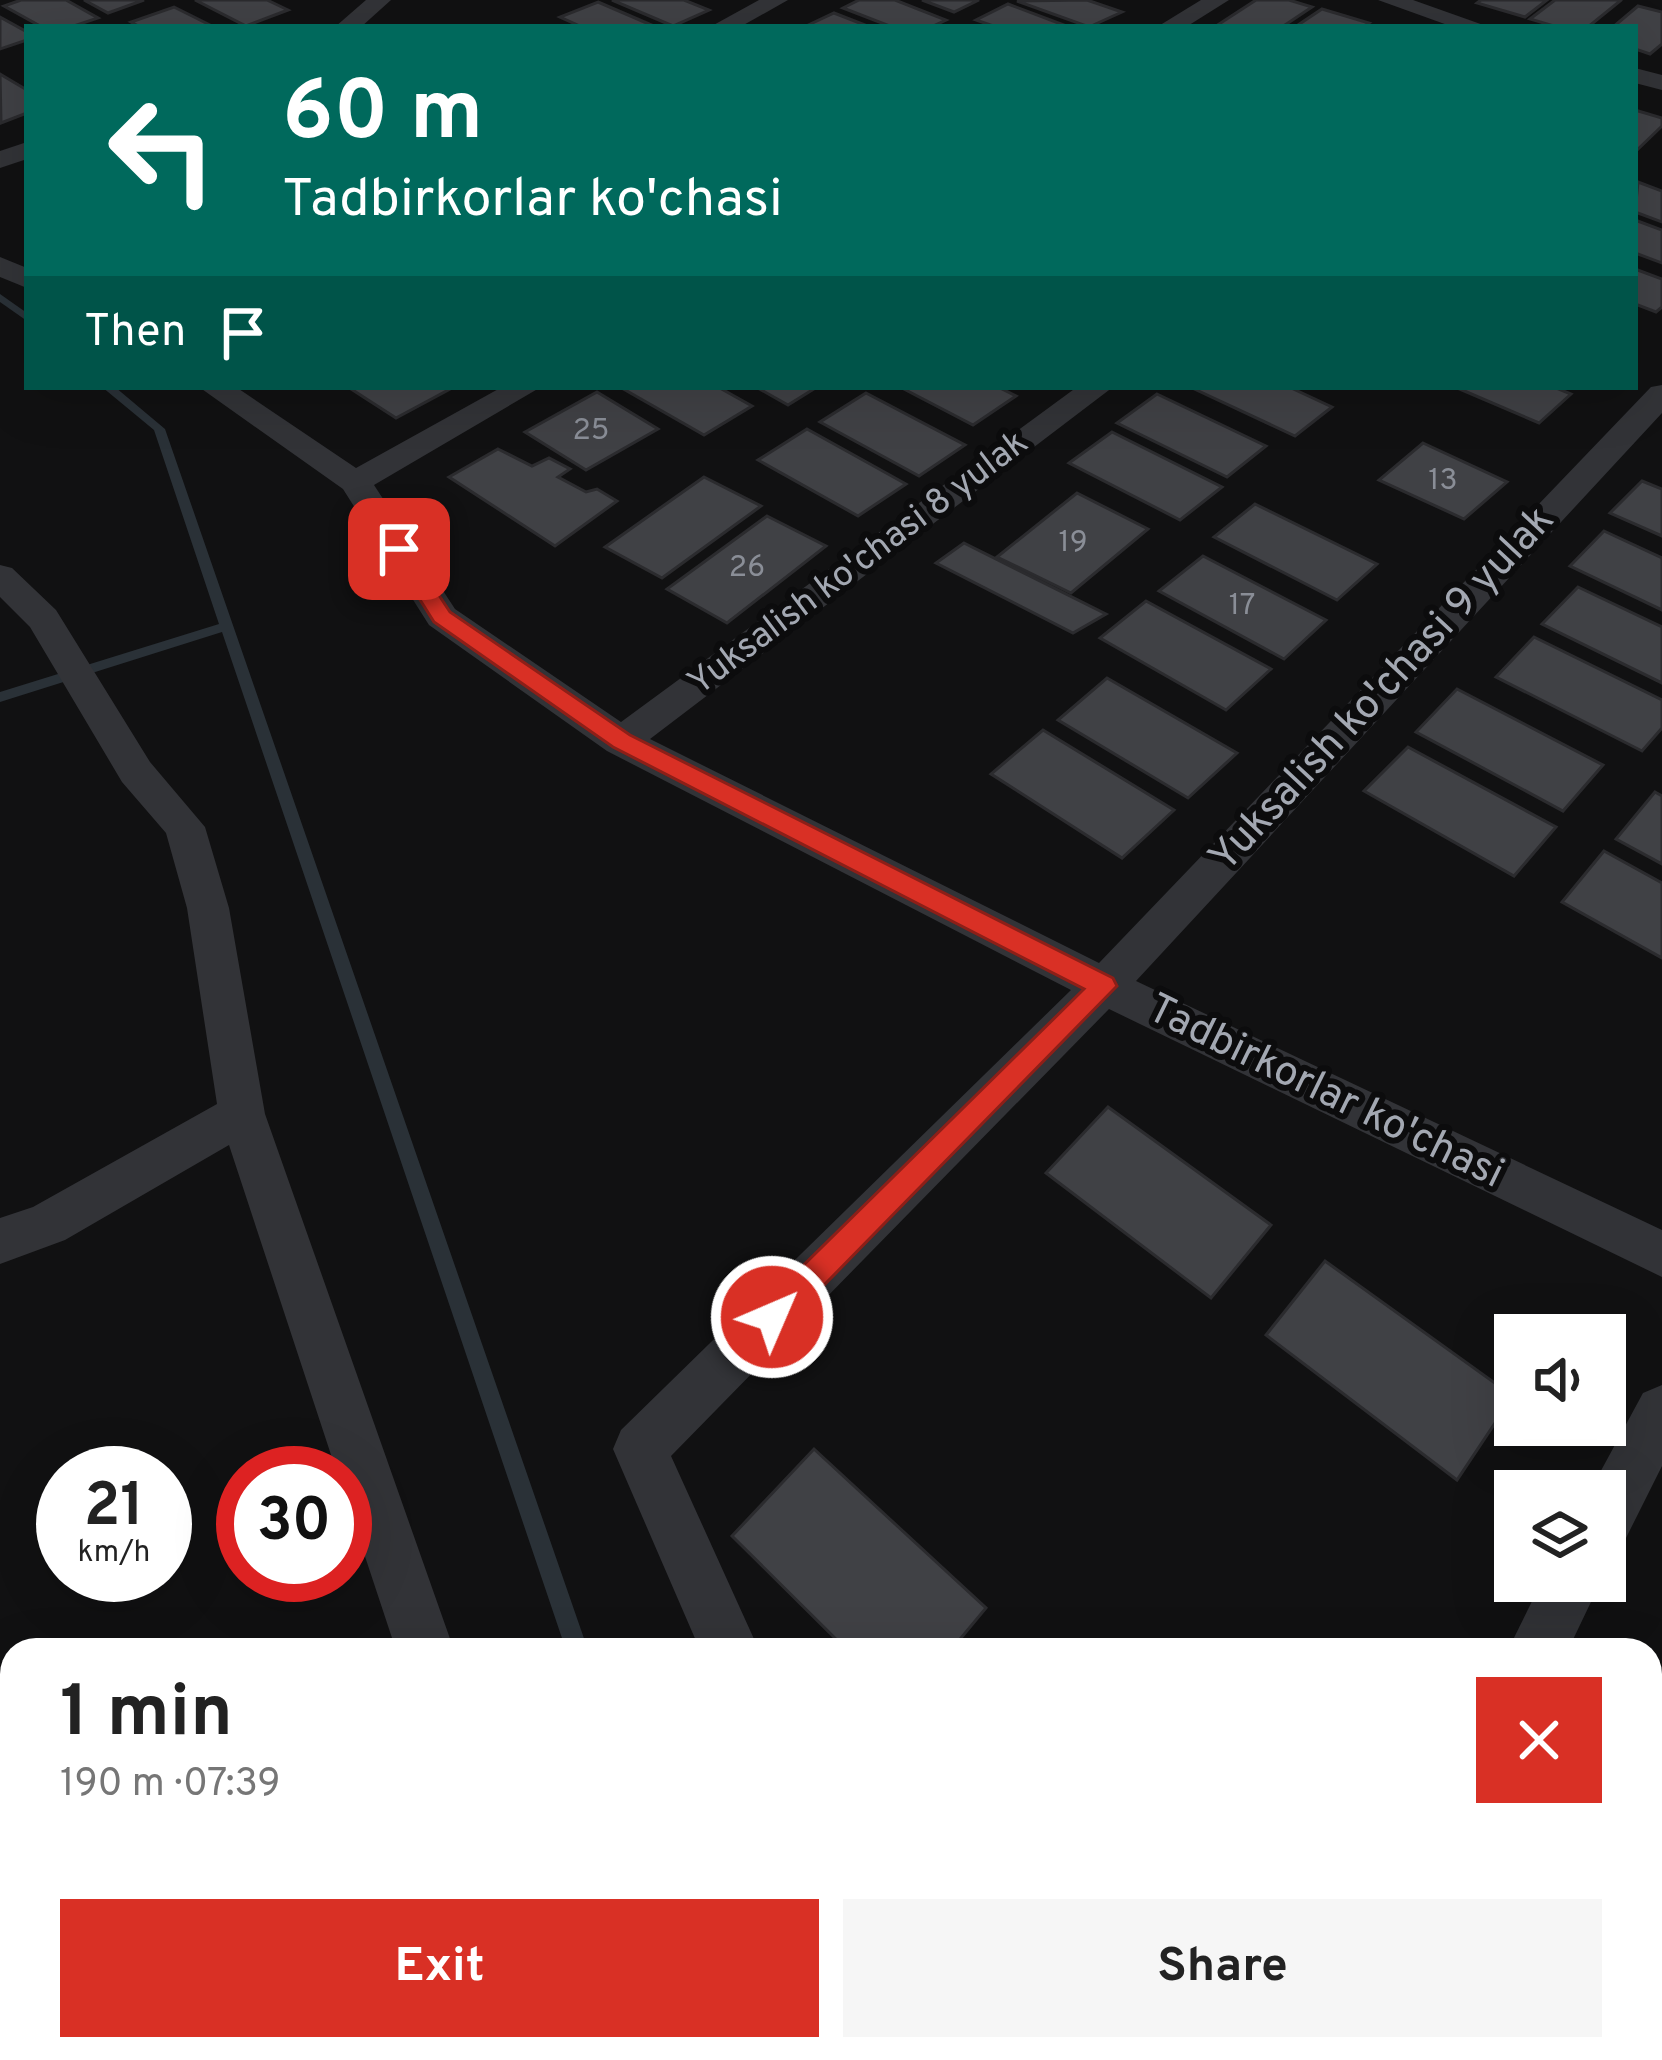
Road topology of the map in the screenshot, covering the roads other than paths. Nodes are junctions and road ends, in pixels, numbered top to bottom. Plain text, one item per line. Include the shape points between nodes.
1 (380, 0) edge
2 (776, 0) edge
3 (1218, 0) edge
4 (1389, 0) edge
5 (351, 24) edge
6 (728, 24) edge
7 (1174, 24) edge
8 (1467, 24) edge
9 (219, 390) edge
10 (520, 390) edge
11 (1093, 390) edge
12 (1662, 394) edge
13 (356, 482) junction
14 (0, 576) edge
15 (621, 741) junction
16 (1103, 986) junction
17 (242, 1114) junction
18 (0, 1240) edge
19 (1662, 1254) edge
20 (1662, 1411) edge
21 (1626, 1480) edge
22 (1562, 1602) edge
23 (421, 1638) edge
24 (725, 1638) edge
25 (1543, 1638) edge

1 - 5 street
2 - 6 street
3 - 7 street
4 - 8 street
9 - 13 street
10 - 13 street
11 - 15 street, Yuksalish ko'chasi 8 yulak
12 - 16 street, Yuksalish ko'chasi 9 yulak
13 - 15 street, Tadbirkorlar ko'chasi via 442,617
14 - 17 street via 43,619 136,772 185,827 208,908
15 - 16 street, Tadbirkorlar ko'chasi
16 - 19 street, Tadbirkorlar ko'chasi
16 - 24 street, Yuksalish ko'chasi 9 yulak via 640,1449
17 - 18 street via 47,1224
17 - 23 street
20 - 21 street
22 - 25 street

